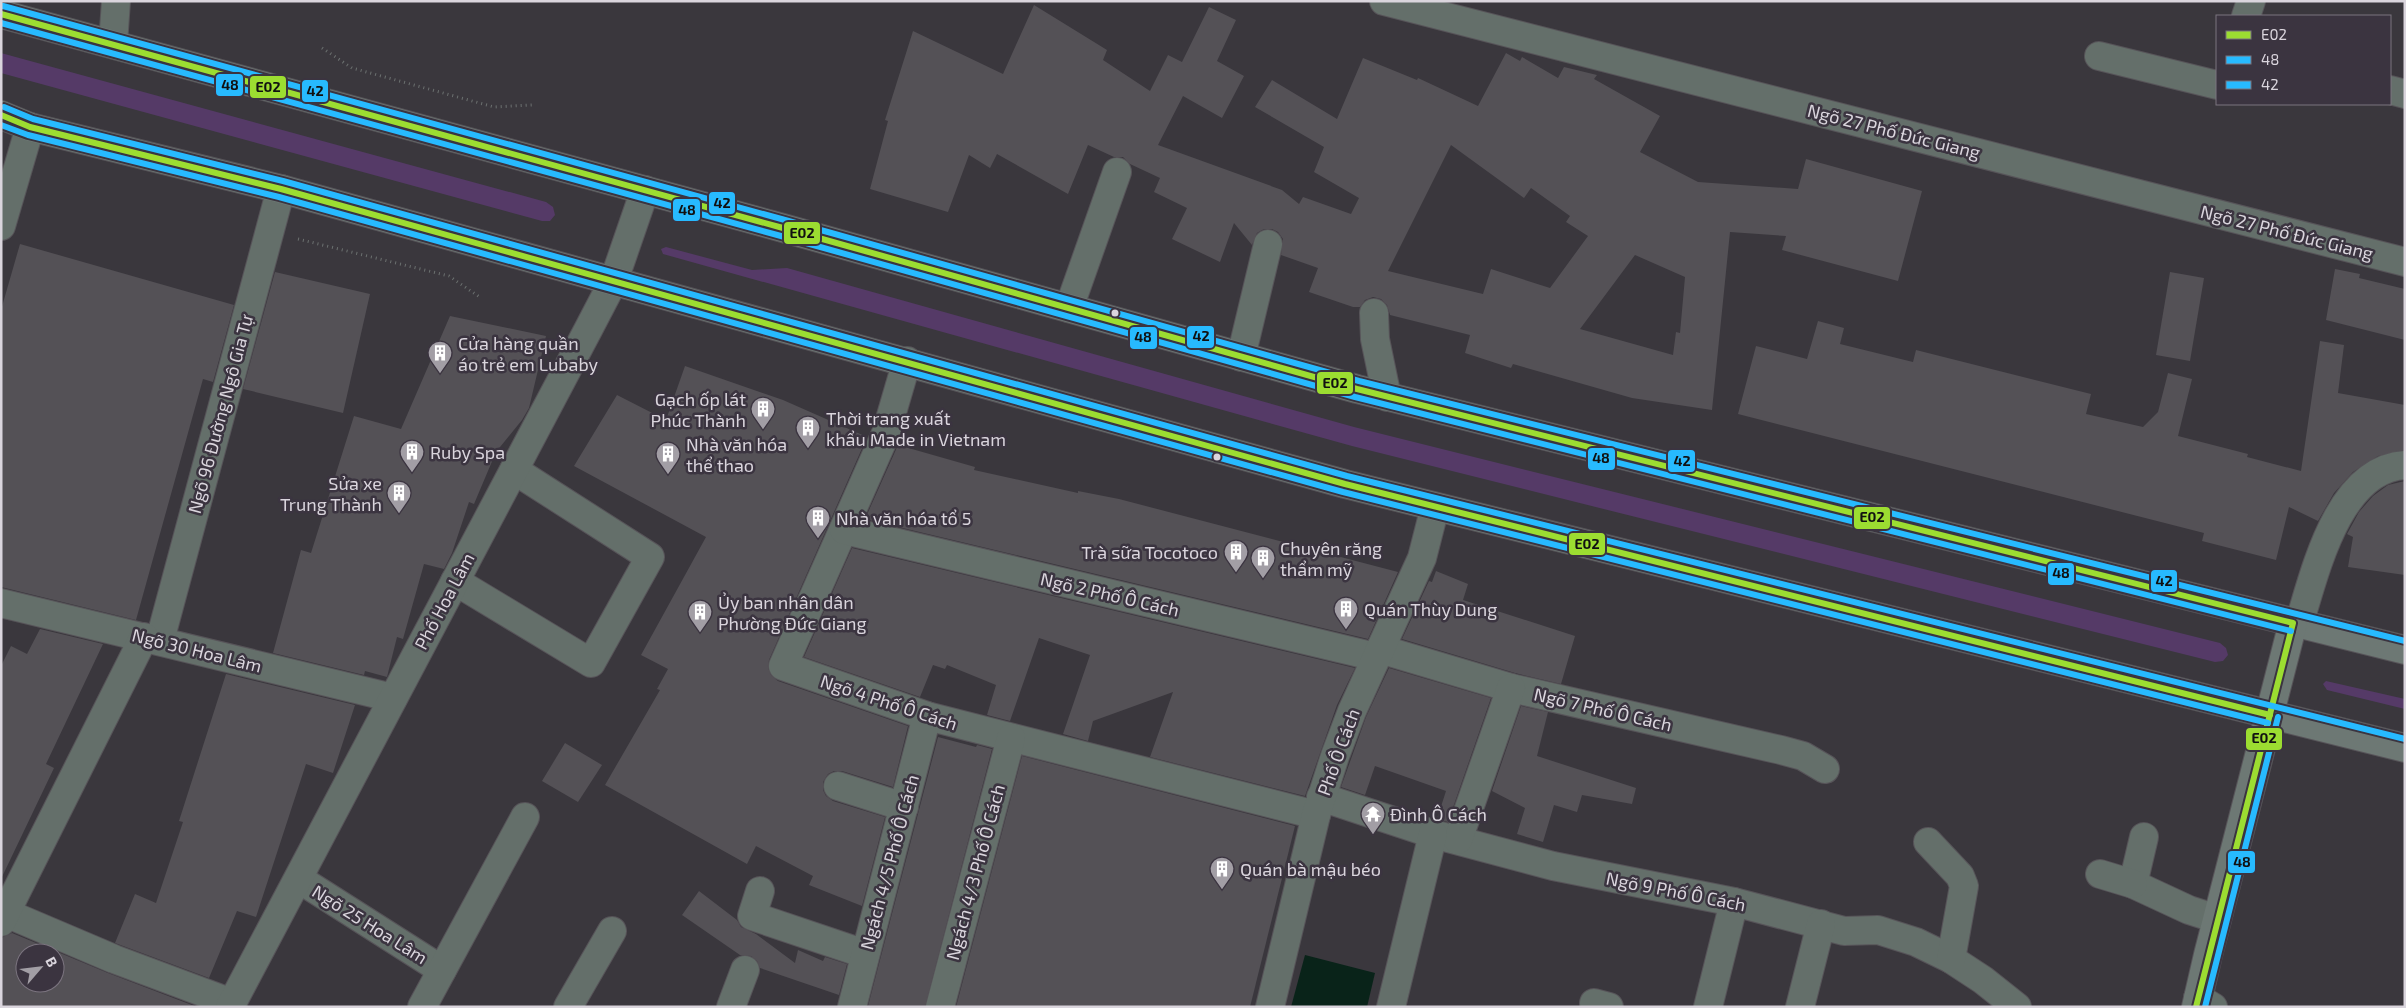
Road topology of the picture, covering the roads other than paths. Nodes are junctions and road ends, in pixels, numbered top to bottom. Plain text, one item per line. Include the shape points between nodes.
1 (116, 1) edge
2 (1384, 1) edge
3 (2251, 1) edge
4 (1, 14) edge
5 (2246, 15) edge
6 (113, 44) junction
7 (2099, 56) dead end
8 (2216, 85) edge
9 (2391, 90) edge
10 (2405, 94) edge
11 (1, 115) edge
12 (30, 127) junction
13 (1117, 172) dead end
14 (281, 189) junction
15 (645, 190) junction
16 (1, 226) edge
17 (1268, 244) dead end
18 (2405, 262) edge
19 (614, 280) junction
20 (1069, 308) junction
21 (1374, 313) dead end
22 (1241, 357) junction
23 (907, 361) junction
24 (1387, 397) junction
25 (2405, 465) edge
26 (514, 470) junction
27 (1434, 507) junction
28 (844, 530) junction
29 (455, 581) junction
30 (1, 603) edge
31 (2296, 623) junction
32 (152, 639) junction
33 (2405, 650) edge
34 (1378, 653) junction
35 (1510, 688) junction
36 (393, 698) junction
37 (2270, 715) junction
38 (927, 716) junction
39 (1011, 738) junction
40 (2405, 748) edge
41 (1824, 769) dead end
42 (838, 786) dead end
43 (1319, 806) junction
44 (904, 807) junction
45 (525, 817) dead end
46 (1445, 837) junction
47 (2144, 837) dead end
48 (1928, 842) dead end
49 (2100, 874) dead end
50 (298, 879) junction
51 (2133, 884) junction
52 (760, 891) dead end
53 (1734, 902) junction
54 (3, 916) edge
55 (2217, 919) junction
56 (1820, 924) junction
57 (612, 931) dead end
58 (865, 954) junction
59 (1951, 959) junction
60 (442, 970) junction
61 (745, 970) dead end
62 (2203, 1004) edge
63 (231, 1005) edge
64 (422, 1007) edge
65 (568, 1007) edge
66 (731, 1007) edge
67 (852, 1007) edge
68 (940, 1007) edge
69 (1270, 1007) edge
70 (1391, 1007) edge
71 (1708, 1007) edge
72 (1800, 1007) edge
73 (2017, 1007) edge

1 - 6 street
2 - 18 street, Ngõ 27 Phố Đức Giang
3 - 5 street
4 - 6 main road
6 - 15 main road
7 - 8 street
9 - 10 street
11 - 12 main road
12 - 14 main road
12 - 16 street
13 - 20 street
14 - 19 main road
14 - 32 street, Ngõ 96 Đường Ngô Gia Tự
15 - 19 street, Phố Hoa Lâm
15 - 20 main road
17 - 22 street
19 - 23 main road
19 - 26 street, Phố Hoa Lâm
20 - 22 main road
21 - 24 street via 1375,339
22 - 24 main road
23 - 27 main road
23 - 28 street, Ngõ 4 Phố Ô Cách via 886,433
24 - 31 main road
25 - 31 street via 2391,466 2370,476 2345,506 2327,534
26 - 29 street, Phố Hoa Lâm
26 - 29 street via 650,557 590,663
27 - 34 street, Phố Ô Cách via 1422,558
27 - 37 main road
28 - 34 street, Ngõ 2 Phố Ô Cách
28 - 38 street, Ngõ 4 Phố Ô Cách via 783,666
29 - 36 street, Phố Hoa Lâm
30 - 32 street, Ngõ 30 Hoa Lâm
31 - 33 main road
31 - 37 main road
32 - 36 street, Ngõ 30 Hoa Lâm
32 - 54 street, Ngõ 96 Đường Ngô Gia Tự
34 - 35 street, Ngõ 7 Phố Ô Cách
34 - 43 street, Phố Ô Cách via 1352,711
35 - 41 street, Ngõ 7 Phố Ô Cách via 1781,750 1803,756
35 - 46 street
36 - 50 street, Phố Hoa Lâm
37 - 40 main road
37 - 55 main road
38 - 39 street, Ngõ 4 Phố Ô Cách
38 - 44 street, Ngách 4/5 Phố Ô Cách
39 - 43 street, Ngõ 4 Phố Ô Cách
39 - 68 street, Ngách 4/3 Phố Ô Cách
42 - 44 street
43 - 46 street, Ngõ 9 Phố Ô Cách
43 - 69 street, Phố Ô Cách
44 - 58 street, Ngách 4/5 Phố Ô Cách
45 - 60 street
46 - 53 street, Ngõ 9 Phố Ô Cách via 1553,866
46 - 70 street
47 - 51 street
48 - 59 street via 1960,876 1964,886
49 - 51 street
50 - 60 street, Ngõ 25 Hoa Lâm
50 - 63 street, Phố Hoa Lâm
51 - 55 street
52 - 58 street via 752,916
53 - 56 street, Ngõ 9 Phố Ô Cách
53 - 71 street
54 - 63 street
55 - 62 main road
56 - 59 street, Ngõ 9 Phố Ô Cách via 1844,931 1878,930 1916,942
56 - 72 street
57 - 65 street
58 - 67 street, Ngách 4/5 Phố Ô Cách
59 - 73 street, Ngõ 9 Phố Ô Cách
60 - 64 street
61 - 66 street

